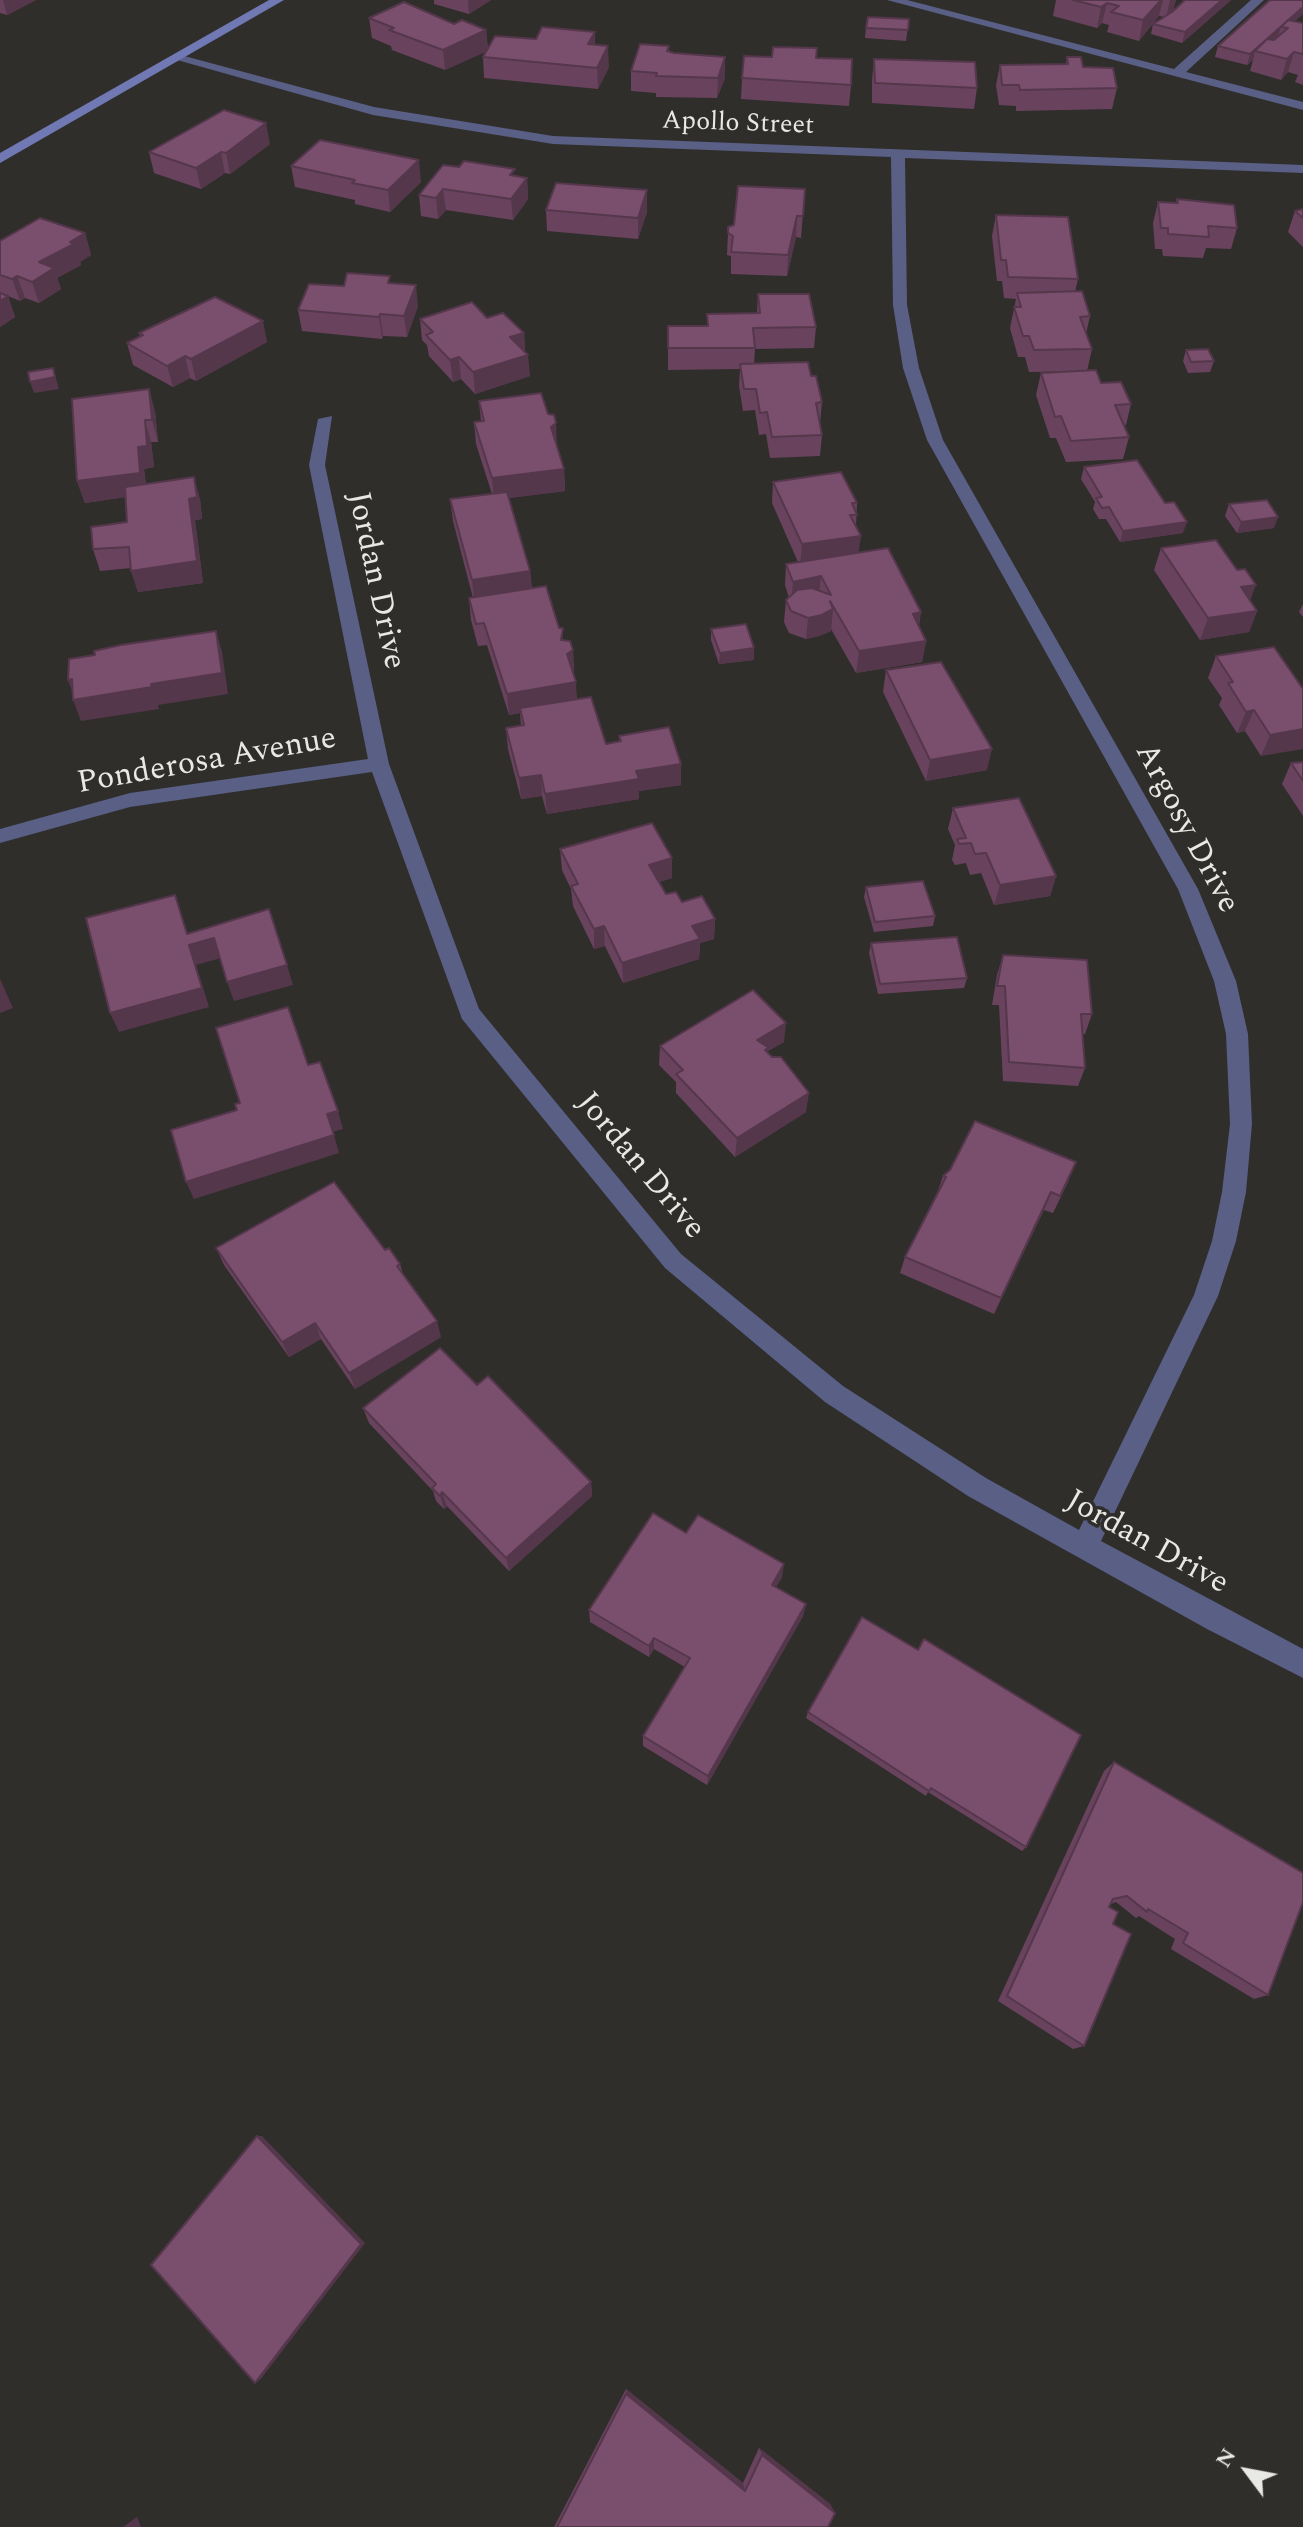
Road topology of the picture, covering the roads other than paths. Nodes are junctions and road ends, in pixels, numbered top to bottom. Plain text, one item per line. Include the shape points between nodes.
1 (278, 0) edge
2 (893, 0) edge
3 (1258, 0) edge
4 (181, 57) junction
5 (1177, 73) junction
6 (1303, 106) edge
7 (898, 156) junction
8 (0, 159) edge
9 (1303, 169) edge
10 (326, 419) dead end
11 (379, 764) junction
12 (0, 836) edge
13 (1085, 1546) junction
14 (1303, 1664) edge

1 - 4 main road
2 - 5 street
3 - 5 street
4 - 7 street, Apollo Street via 373,111 513,135
4 - 8 main road
5 - 6 street
7 - 9 street, Apollo Street
7 - 13 street, Argosy Drive via 900,305 911,368 935,440 1188,889 1225,981 1237,1034 1241,1124 1224,1241 1206,1296
10 - 11 street, Jordan Drive via 317,465
11 - 12 street, Ponderosa Avenue via 130,800
11 - 13 street, Jordan Drive via 470,1013 673,1261 834,1394 977,1487
13 - 14 street, Jordan Drive

